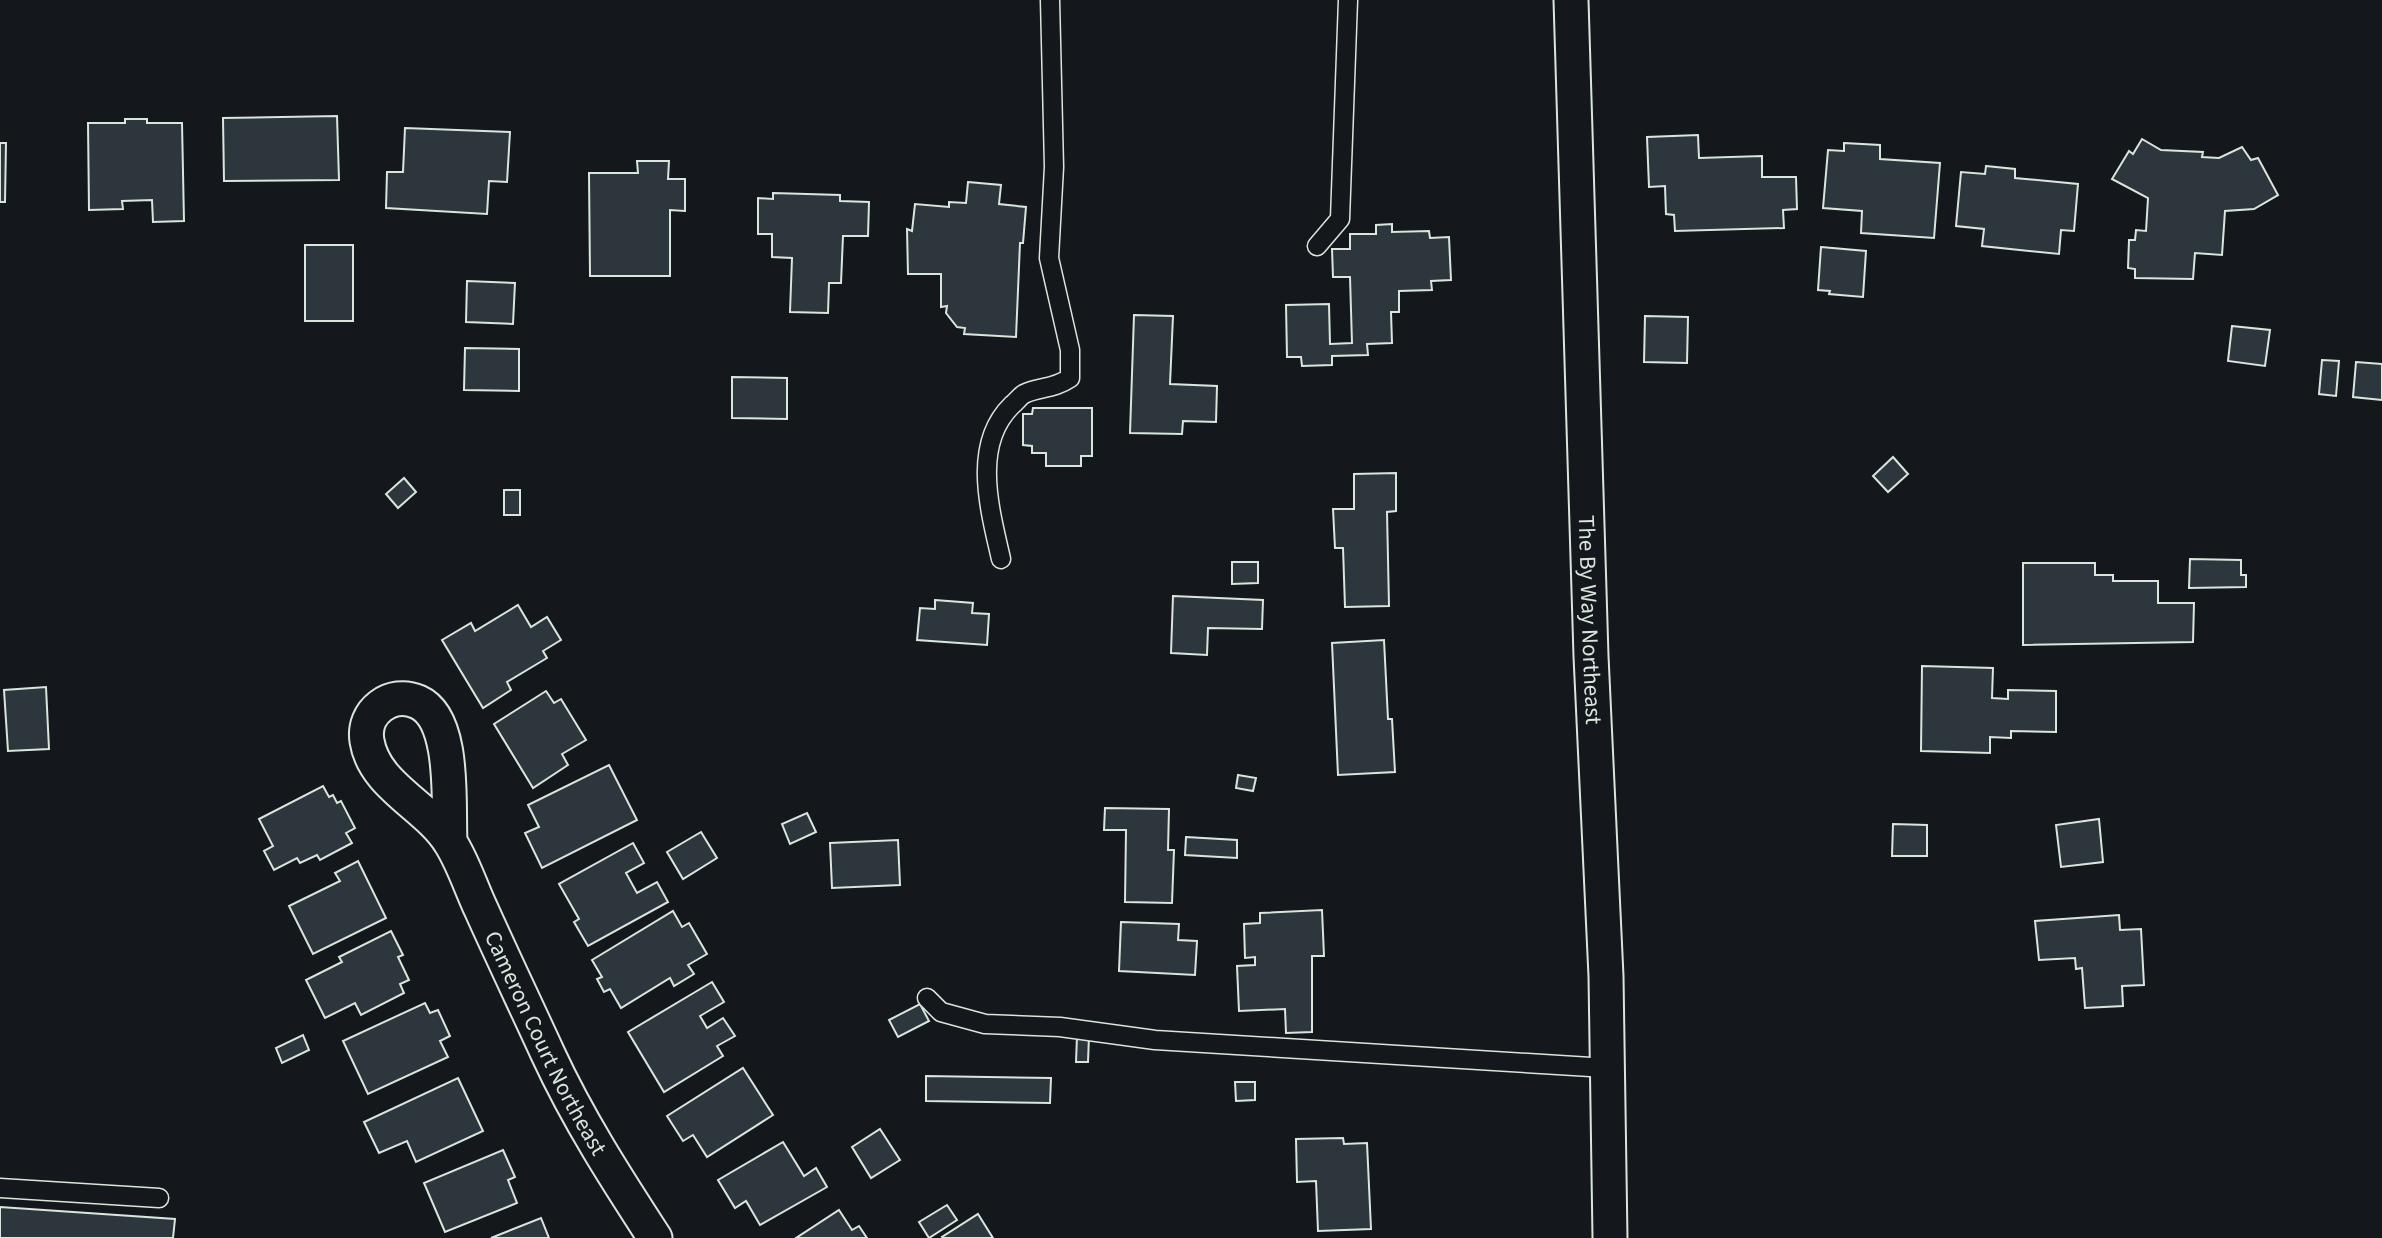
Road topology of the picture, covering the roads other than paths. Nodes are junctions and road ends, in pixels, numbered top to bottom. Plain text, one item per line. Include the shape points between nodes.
1 (1050, 0) edge
2 (1348, 0) edge
3 (1571, 0) edge
4 (1317, 246) dead end
5 (1000, 559) dead end
6 (450, 841) dead end
7 (927, 998) dead end
8 (1607, 1068) junction
9 (0, 1188) edge
10 (159, 1198) dead end
11 (655, 1238) edge
12 (1610, 1238) edge

1 - 5 lane via 1054,167 1049,258 1070,350 1070,378 1055,388 1024,394 991,434 988,500
2 - 4 lane via 1340,219
3 - 8 street, The By Way Northeast
6 - 11 street, Cameron Court Northeast via 582,1124
7 - 8 lane via 941,1012 985,1024 1060,1027 1154,1040
8 - 12 street, The By Way Northeast
9 - 10 lane

